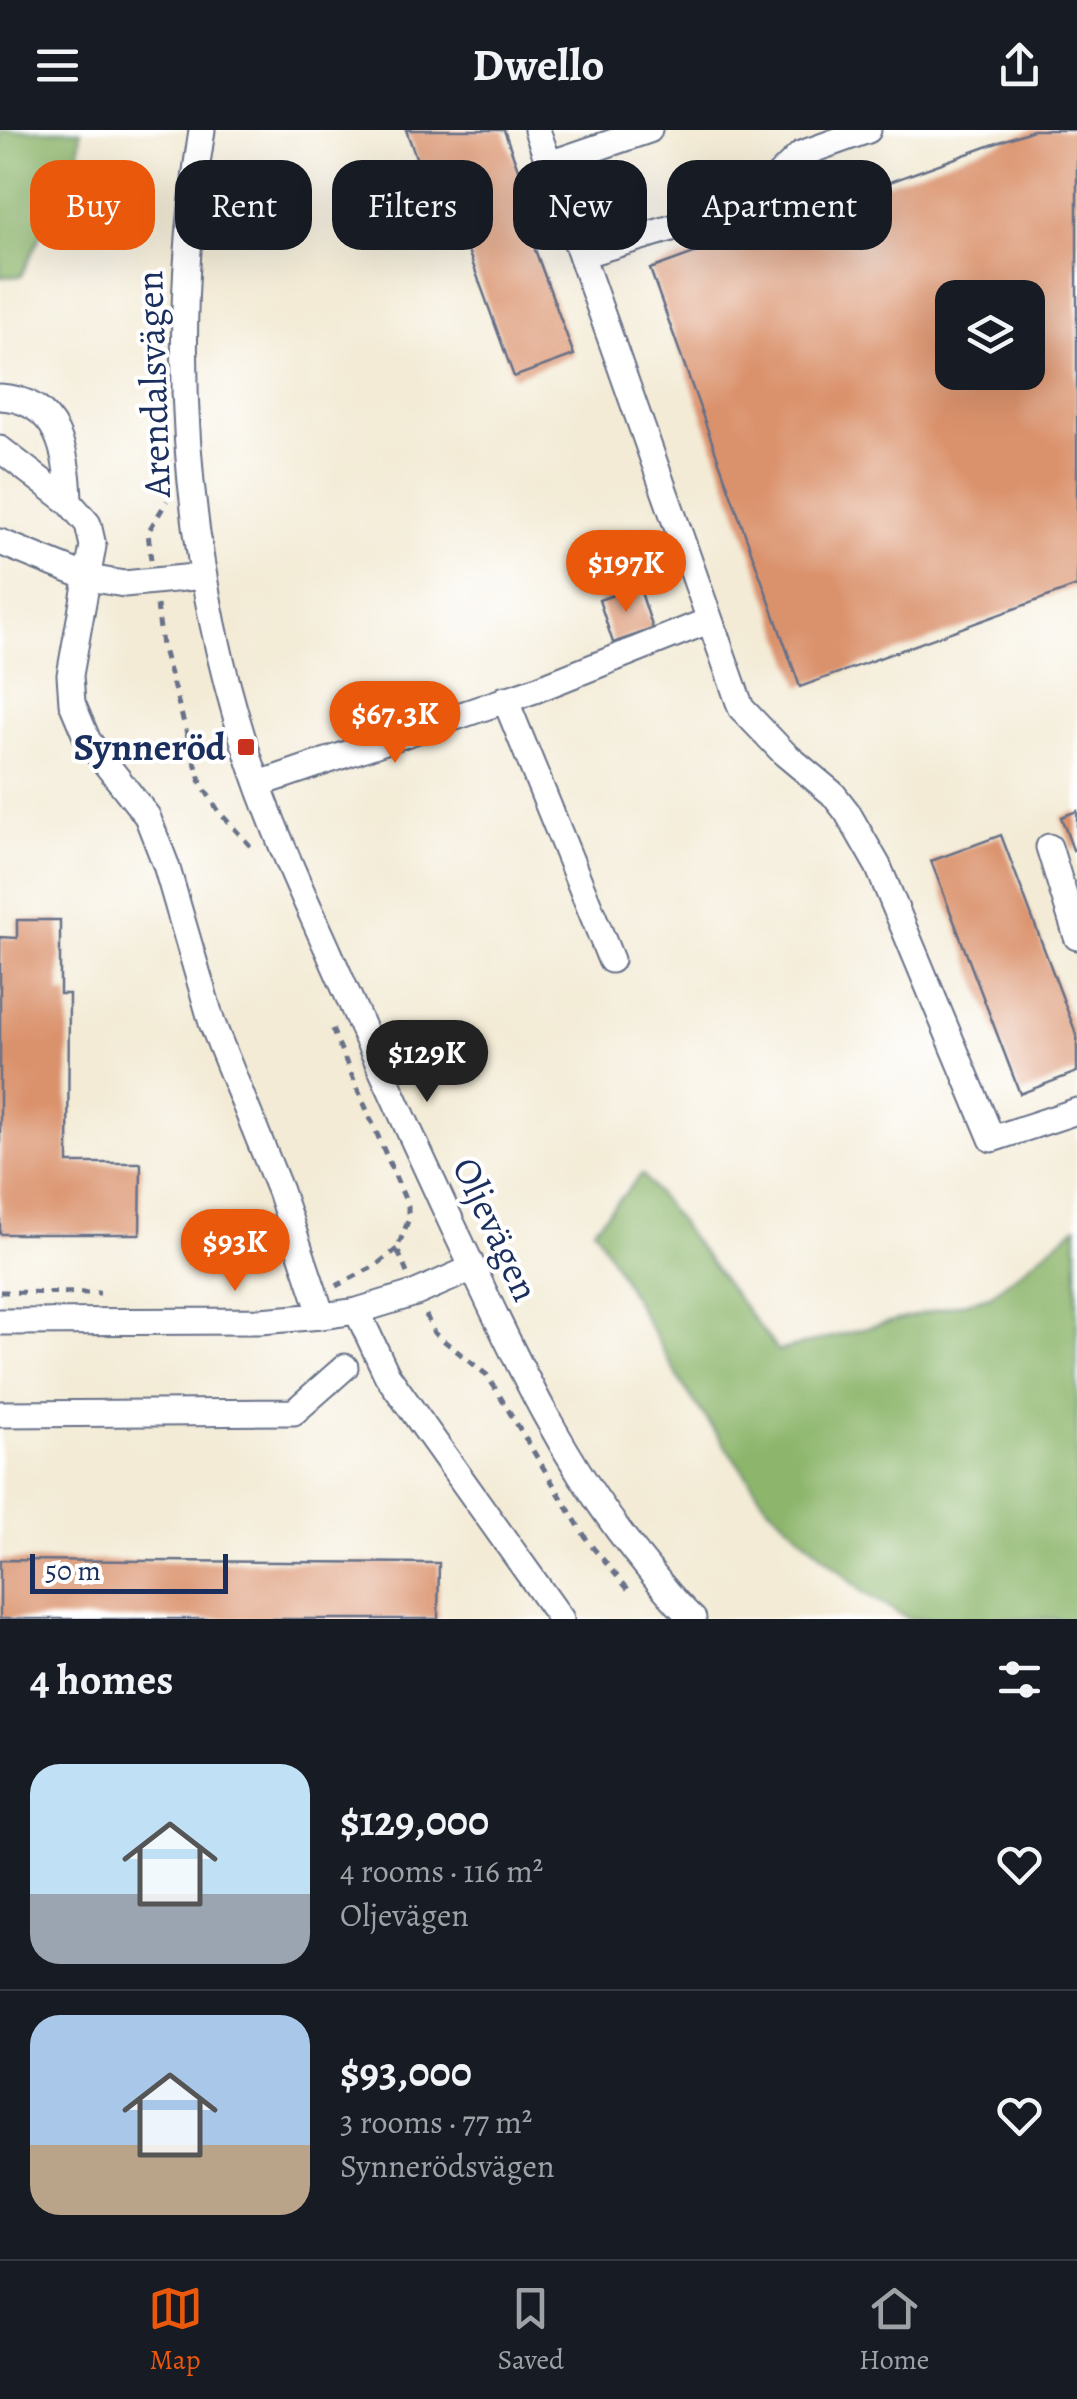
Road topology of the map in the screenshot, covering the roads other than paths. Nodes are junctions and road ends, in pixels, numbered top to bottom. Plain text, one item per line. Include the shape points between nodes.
1 (202, 130) edge
2 (538, 130) edge
3 (649, 130) edge
4 (868, 130) edge
5 (548, 160) edge
6 (561, 160) edge
7 (580, 250) edge
8 (581, 254) junction
9 (0, 398) edge
10 (0, 449) edge
11 (69, 502) junction
12 (0, 542) edge
13 (204, 576) junction
14 (89, 578) junction
15 (708, 621) junction
16 (505, 699) junction
17 (259, 784) junction
18 (1050, 848) dead end
19 (1077, 937) edge
20 (611, 960) dead end
21 (1077, 1110) edge
22 (474, 1268) junction
23 (358, 1310) junction
24 (322, 1316) junction
25 (0, 1322) edge
26 (345, 1367) dead end
27 (0, 1414) edge
28 (561, 1619) edge
29 (693, 1619) edge

1 - 13 street, Arendalsvägen via 184,277 183,370
2 - 5 street
3 - 6 street
4 - 8 street via 801,154 748,204
7 - 8 street
8 - 15 street
9 - 11 street via 38,410 62,438
10 - 11 street
11 - 14 street via 88,524
12 - 14 street
13 - 14 street via 124,584
13 - 17 street, Oljevägen
14 - 24 street via 70,675 72,703 88,741 147,816 212,1024
15 - 16 street
15 - 21 street via 741,708 832,794 878,866 992,1139
16 - 17 street
16 - 20 street
17 - 22 street, Oljevägen via 374,1056
18 - 19 street
22 - 23 street
22 - 29 street, Oljevägen via 525,1382 576,1472
23 - 24 street
23 - 28 street via 386,1375
24 - 25 street
26 - 27 street via 294,1412

